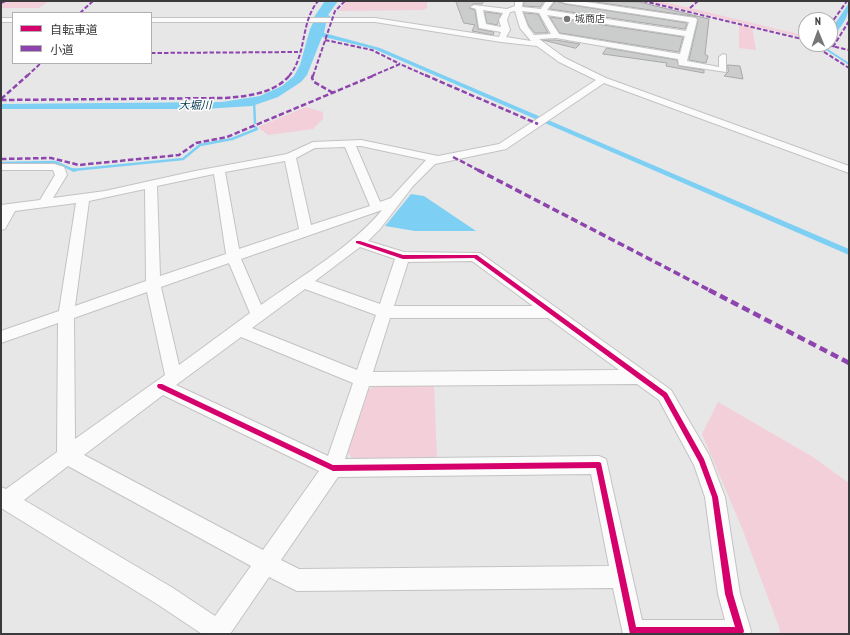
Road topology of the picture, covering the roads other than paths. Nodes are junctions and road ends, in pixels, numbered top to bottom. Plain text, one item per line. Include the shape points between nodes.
1 (550, 1) edge
2 (565, 1) edge
3 (518, 4) edge
4 (543, 11) junction
5 (507, 12) junction
6 (652, 14) junction
7 (1, 20) edge
8 (12, 20) edge
9 (152, 20) edge
10 (602, 20) junction
11 (647, 27) junction
12 (506, 30) junction
13 (688, 34) junction
14 (556, 36) junction
15 (533, 37) junction
16 (501, 40) junction
17 (590, 42) junction
18 (539, 44) junction
19 (637, 50) junction
20 (683, 57) junction
21 (723, 57) dead end
22 (603, 80) junction
23 (349, 143) junction
24 (290, 157) junction
25 (436, 159) junction
26 (1, 167) edge
27 (219, 170) junction
28 (849, 170) edge
29 (151, 185) junction
30 (83, 198) junction
31 (396, 201) junction
32 (44, 203) junction
33 (376, 206) junction
34 (6, 208) edge
35 (1, 226) edge
36 (306, 230) junction
37 (358, 242) junction
38 (233, 256) junction
39 (403, 257) junction
40 (302, 282) junction
41 (153, 284) junction
42 (385, 312) junction
43 (551, 312) junction
44 (66, 314) junction
45 (258, 314) junction
46 (238, 329) junction
47 (1, 337) edge
48 (641, 378) junction
49 (362, 379) junction
50 (167, 381) junction
51 (66, 455) junction
52 (333, 468) junction
53 (4, 498) edge
54 (265, 563) junction
55 (622, 577) junction
56 (218, 632) edge
57 (633, 632) edge

1 - 4 street
2 - 6 street via 618,5
3 - 4 street
3 - 5 street
3 - 15 street via 521,23
4 - 10 street
4 - 14 street
5 - 12 street via 503,20
5 - 12 street via 477,8 482,26
6 - 11 street
6 - 13 street via 693,20
7 - 8 street
9 - 16 street via 387,21
10 - 11 street
10 - 17 street
11 - 13 street
11 - 19 street
12 - 16 street
13 - 20 street
14 - 15 street
14 - 17 street
15 - 18 street
16 - 18 street
17 - 19 street
18 - 22 street via 559,58
19 - 20 street
20 - 21 street via 682,63 723,70
22 - 25 street via 502,147
22 - 28 street
23 - 24 street via 313,145
23 - 25 street via 369,144
23 - 33 street
24 - 27 street
24 - 36 street
25 - 31 street via 425,165
26 - 32 street via 54,167 60,170 61,175
27 - 29 street
27 - 38 street
29 - 30 street
29 - 41 street
30 - 32 street
30 - 44 street
31 - 33 street
31 - 37 street via 376,226
32 - 34 street
33 - 36 street
34 - 35 street
36 - 38 street
37 - 39 street
37 - 40 street
38 - 41 street
38 - 45 street
39 - 42 street
39 - 43 street via 476,256
40 - 42 street
40 - 45 street
41 - 44 street
41 - 50 street
42 - 43 street
42 - 49 street
43 - 48 street
44 - 47 street
44 - 51 street
45 - 46 street
46 - 49 street
46 - 50 street
48 - 49 street
48 - 57 street via 665,395 702,461 715,497 729,594 740,631
49 - 52 street
50 - 51 street
50 - 52 street
51 - 53 street
51 - 54 street
52 - 54 street
52 - 55 street via 599,465
53 - 56 street via 166,596
54 - 55 street via 297,580
54 - 56 street
55 - 57 street

